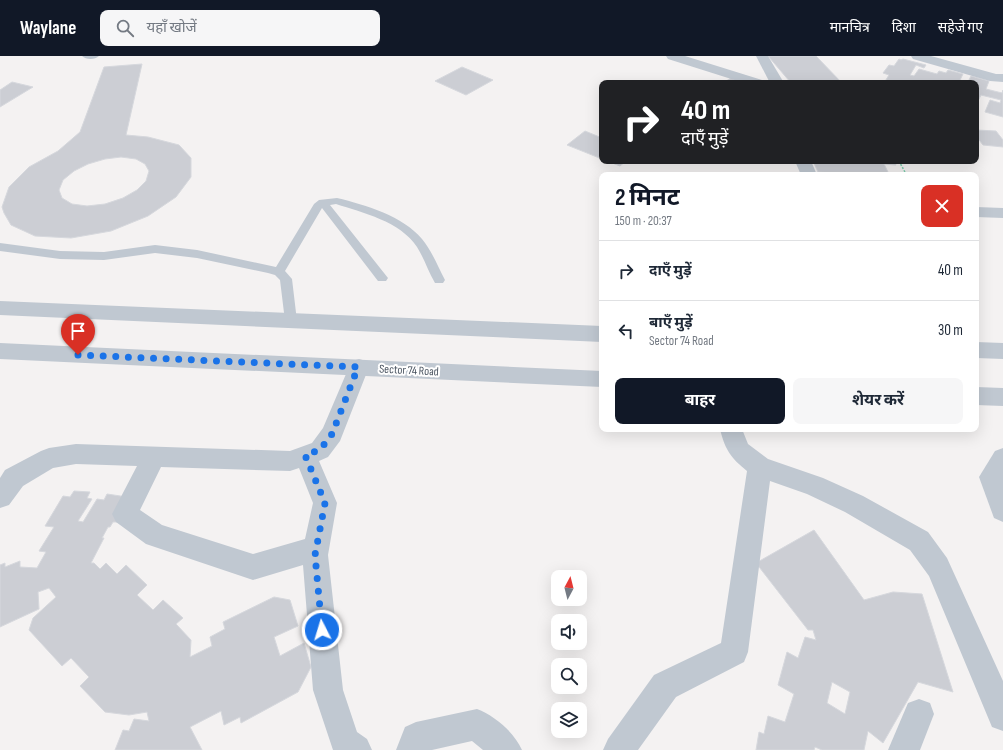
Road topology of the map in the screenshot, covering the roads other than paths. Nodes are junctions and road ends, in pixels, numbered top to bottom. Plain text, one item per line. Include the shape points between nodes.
1 (86, 56) edge
2 (95, 56) edge
3 (672, 56) edge
4 (762, 56) edge
5 (916, 56) edge
6 (1003, 78) edge
7 (748, 80) edge
8 (775, 80) edge
9 (323, 202) junction
10 (979, 212) edge
11 (1003, 213) edge
12 (0, 247) edge
13 (279, 272) junction
14 (382, 278) dead end
15 (439, 280) dead end
16 (0, 308) edge
17 (291, 321) junction
18 (599, 334) edge
19 (979, 350) edge
20 (0, 351) edge
21 (1003, 351) edge
22 (358, 367) junction
23 (599, 379) edge
24 (979, 396) edge
25 (1003, 397) edge
26 (732, 432) edge
27 (305, 455) junction
28 (155, 456) junction
29 (1003, 458) edge
30 (760, 467) junction
31 (0, 497) edge
32 (1003, 510) edge
33 (316, 548) junction
34 (919, 714) dead end
35 (1003, 716) edge
36 (356, 750) edge
37 (412, 750) edge
38 (506, 750) edge
39 (619, 750) edge
40 (904, 750) edge

1 - 2 lane
3 - 7 street
4 - 8 street
5 - 6 street
9 - 13 lane via 318,206
9 - 14 lane
9 - 15 lane via 337,201 378,214 398,224 418,240
10 - 11 street
12 - 13 lane via 60,255 104,256 155,249 198,254
13 - 17 lane via 286,279
16 - 17 street
17 - 18 street
19 - 21 street
20 - 22 street, Sector 74 Road
22 - 23 street, Sector 74 Road
22 - 27 street via 332,434 320,450
24 - 25 street
26 - 30 street via 740,451
27 - 28 street via 290,461
27 - 33 street via 325,503
28 - 31 street via 76,454 49,458 14,478
28 - 33 street via 125,514 155,535 253,568
29 - 32 street via 991,477
30 - 35 street via 814,486 854,504 919,541 938,567
30 - 39 street via 734,652 665,686
33 - 36 street via 328,690 345,742
34 - 40 street
37 - 38 street via 416,738 477,724

